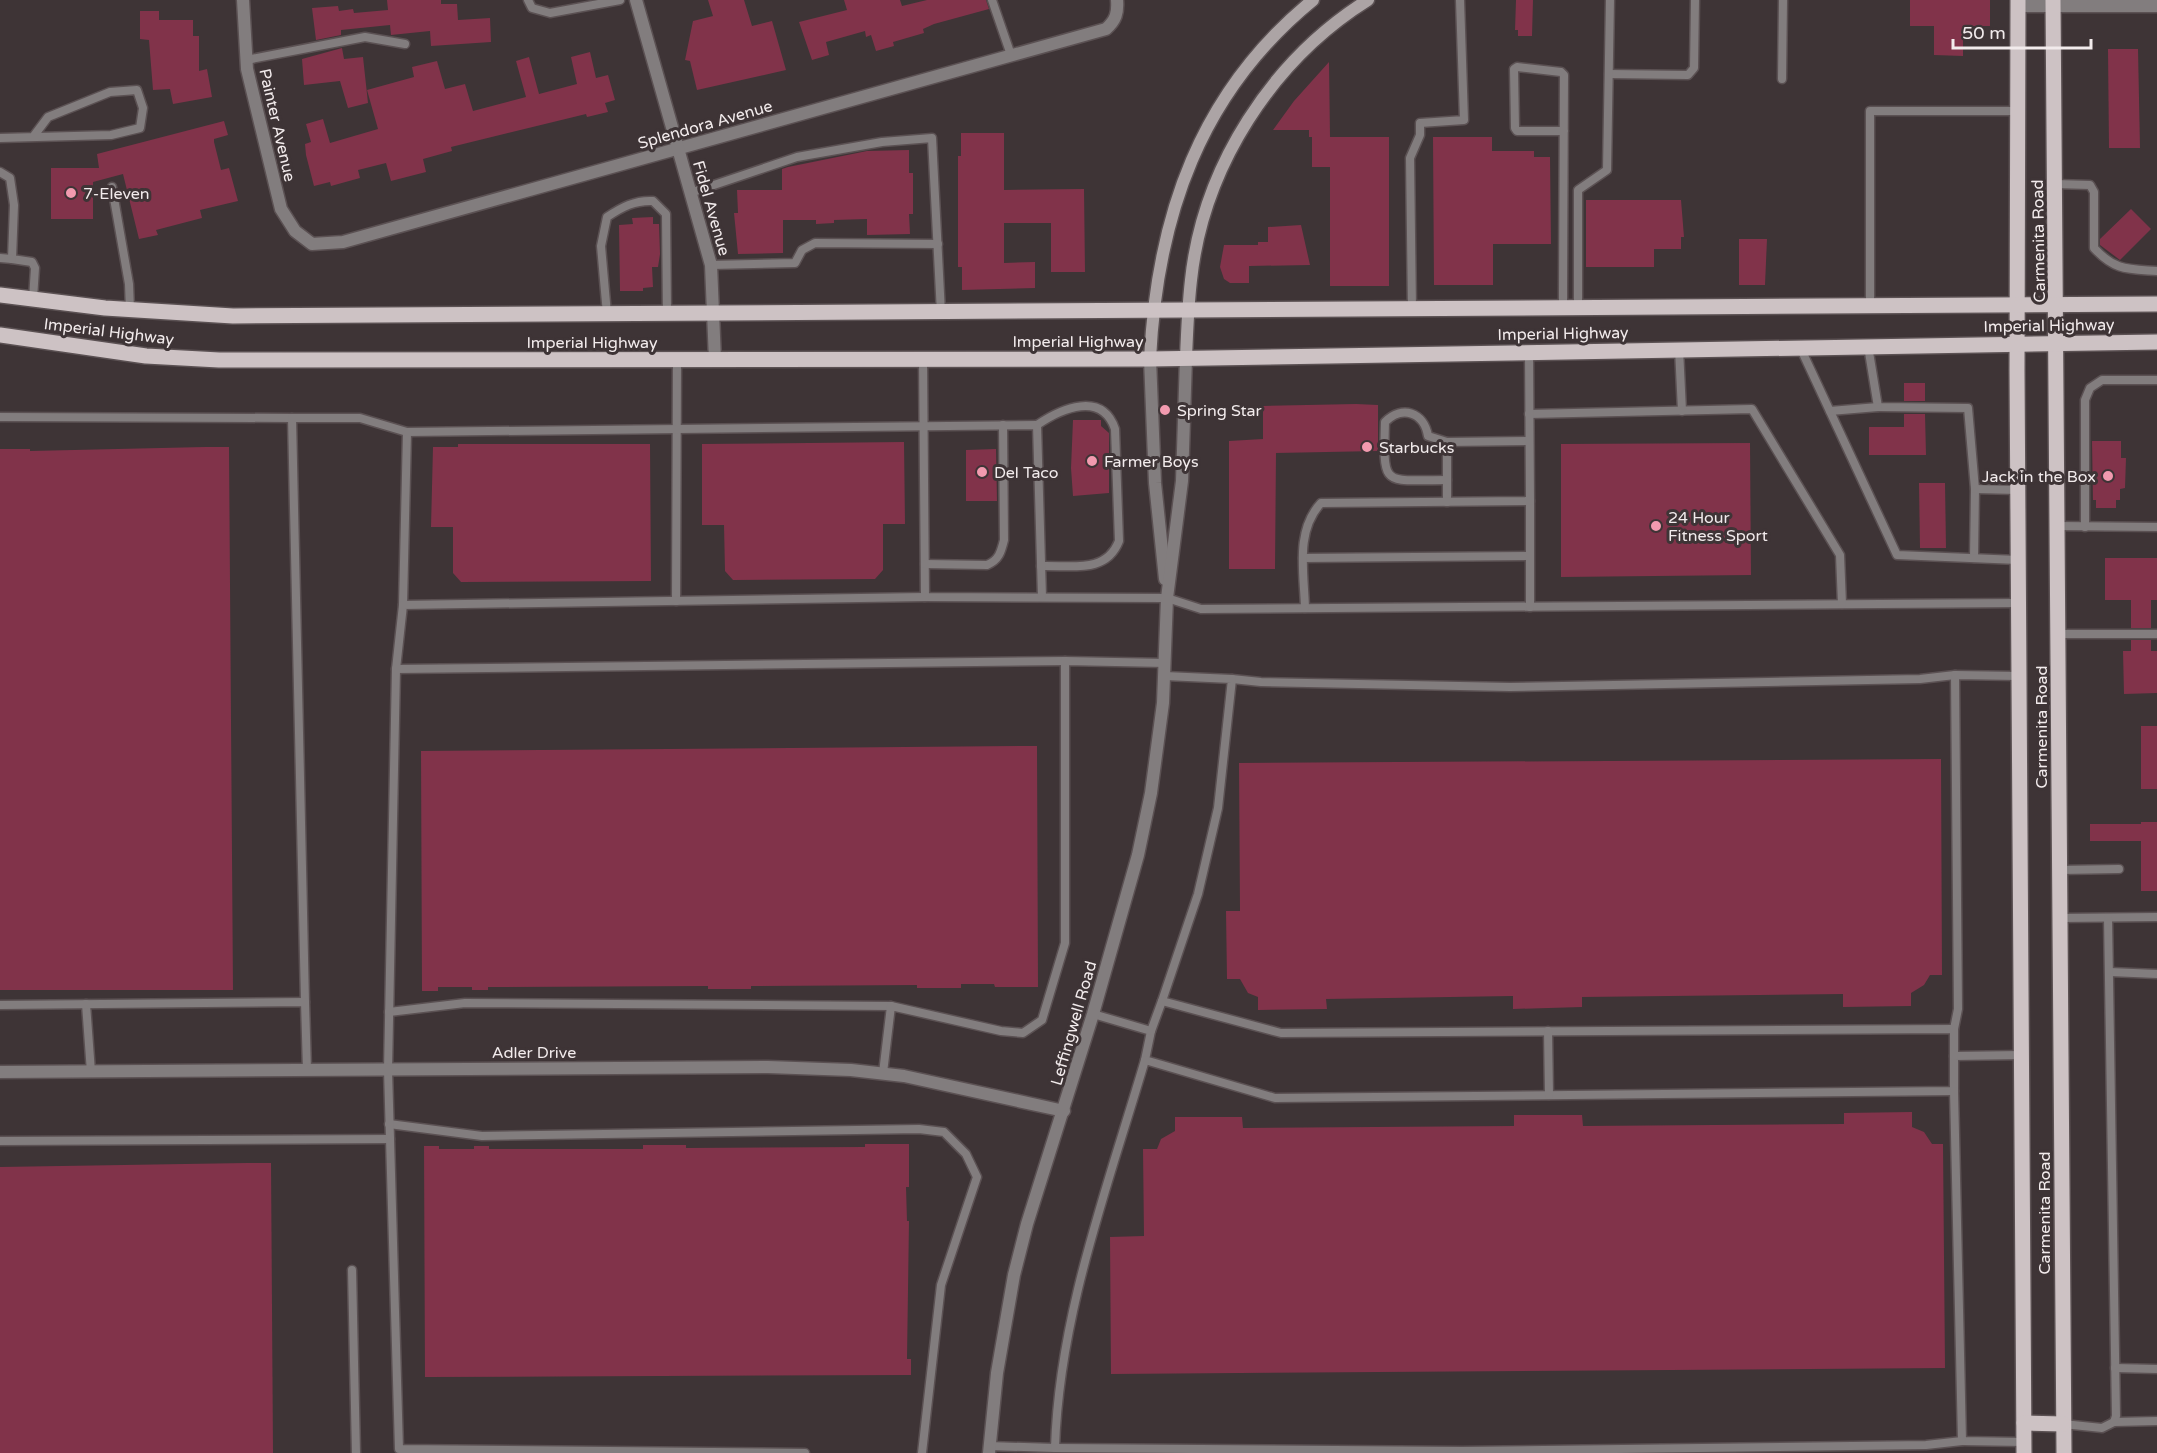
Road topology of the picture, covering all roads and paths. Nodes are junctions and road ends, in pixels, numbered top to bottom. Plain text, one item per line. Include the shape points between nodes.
1 (243, 0) edge
2 (528, 0) edge
3 (620, 0) edge
4 (636, 0) edge
5 (992, 0) edge
6 (1117, 0) edge
7 (1313, 0) edge
8 (1368, 0) edge
9 (1460, 0) edge
10 (1610, 0) edge
11 (1695, 0) edge
12 (1783, 0) edge
13 (2018, 3) edge
14 (2053, 3) edge
15 (2157, 6) edge
16 (405, 44) dead end
17 (1011, 55) junction
18 (246, 60) junction
19 (1609, 74) junction
20 (1782, 79) dead end
21 (2017, 111) junction
22 (1564, 131) junction
23 (33, 137) junction
24 (0, 138) edge
25 (677, 149) junction
26 (0, 172) edge
27 (2055, 184) junction
28 (112, 187) dead end
29 (693, 192) junction
30 (312, 244) joint
31 (938, 244) junction
32 (0, 258) edge
33 (12, 259) junction
34 (711, 265) junction
35 (2157, 271) edge
36 (0, 295) edge
37 (33, 299) junction
38 (2157, 304) edge
39 (2017, 305) junction
40 (2056, 305) junction
41 (1870, 306) junction
42 (1571, 308) junction
43 (1412, 309) junction
44 (130, 310) junction
45 (1152, 311) junction
46 (1189, 311) junction
47 (941, 313) junction
48 (607, 314) junction
49 (667, 314) junction
50 (714, 314) junction
51 (0, 334) edge
52 (2157, 342) edge
53 (2017, 343) junction
54 (2057, 343) junction
55 (1868, 346) junction
56 (1800, 347) junction
57 (1679, 350) junction
58 (1528, 352) junction
59 (1186, 358) junction
60 (923, 359) junction
61 (1150, 359) junction
62 (677, 360) junction
63 (715, 360) junction
64 (2157, 380) edge
65 (1878, 407) junction
66 (1682, 411) junction
67 (1830, 411) junction
68 (1529, 414) junction
69 (0, 417) edge
70 (292, 418) junction
71 (1003, 425) junction
72 (1037, 425) junction
73 (923, 427) junction
74 (677, 430) junction
75 (407, 432) junction
76 (1529, 441) junction
77 (1447, 442) junction
78 (1447, 480) junction
79 (1975, 489) junction
80 (2018, 490) junction
81 (1530, 501) junction
82 (1447, 502) junction
83 (2058, 526) junction
84 (2085, 527) junction
85 (2157, 528) edge
86 (1529, 556) junction
87 (1303, 558) junction
88 (1974, 558) junction
89 (2018, 560) junction
90 (925, 564) junction
91 (1041, 567) junction
92 (925, 597) junction
93 (1042, 597) junction
94 (1167, 598) junction
95 (676, 601) junction
96 (2018, 603) junction
97 (1842, 604) junction
98 (403, 605) junction
99 (1530, 607) junction
100 (1305, 608) junction
101 (2058, 634) junction
102 (2157, 634) edge
103 (1065, 661) junction
104 (1166, 663) junction
105 (396, 669) junction
106 (1955, 675) junction
107 (1165, 676) junction
108 (2019, 676) junction
109 (1232, 679) junction
110 (2119, 869) dead end
111 (2060, 870) junction
112 (2060, 918) junction
113 (2108, 918) junction
114 (2157, 918) edge
115 (2110, 972) junction
116 (2157, 974) edge
117 (1162, 1001) junction
118 (305, 1002) junction
119 (86, 1004) junction
120 (0, 1005) edge
121 (891, 1006) junction
122 (389, 1012) junction
123 (1093, 1014) junction
124 (1954, 1029) junction
125 (1151, 1031) junction
126 (1548, 1031) junction
127 (2021, 1055) junction
128 (1954, 1056) junction
129 (1145, 1060) junction
130 (307, 1070) junction
131 (388, 1070) junction
132 (0, 1072) edge
133 (91, 1072) junction
134 (883, 1073) junction
135 (1954, 1091) junction
136 (1549, 1095) junction
137 (1064, 1112) junction
138 (389, 1124) junction
139 (390, 1139) junction
140 (0, 1141) edge
141 (352, 1270) dead end
142 (2115, 1368) junction
143 (2157, 1369) edge
144 (2157, 1421) edge
145 (2114, 1422) junction
146 (2024, 1423) junction
147 (2064, 1424) junction
148 (1962, 1441) junction
149 (2024, 1447) edge
150 (1055, 1448) junction
151 (989, 1449) edge
152 (356, 1453) edge
153 (806, 1453) edge
154 (922, 1453) edge
155 (2064, 1453) edge

1 - 18 street, Painter Avenue
2 - 3 lane via 532,8 550,13
4 - 25 street, Fidel Avenue
5 - 17 lane
6 - 17 street, Splendora Avenue via 1115,21 1106,29
7 - 45 main road, Leffingwell Road via 1257,52 1211,118 1191,158 1170,221
8 - 46 main road, Leffingwell Road via 1339,19 1281,75 1230,151 1204,217
9 - 43 lane via 1464,120 1420,123 1420,135 1410,158
10 - 19 lane
11 - 19 lane via 1694,68 1688,75
12 - 20 lane
13 - 14 street
13 - 21 main road, Carmenita Road
14 - 15 street
14 - 27 main road, Carmenita Road
16 - 18 lane via 365,38
17 - 25 street, Splendora Avenue
18 - 30 street, Painter Avenue via 281,209 294,231
19 - 42 lane via 1607,170 1578,190
21 - 39 main road, Carmenita Road
21 - 41 lane via 1870,111
22 - 22 lane via 1564,75 1514,69 1517,131
22 - 42 lane
23 - 23 lane via 111,135 140,128 143,108 137,90 110,92 48,117
23 - 24 lane
25 - 29 street, Fidel Avenue
25 - 30 street, Splendora Avenue via 343,242
26 - 33 lane via 10,178 15,206
27 - 35 lane via 2090,185 2094,192 2094,248 2106,261 2119,268
27 - 40 main road, Carmenita Road
28 - 44 lane
29 - 31 lane via 797,157 882,142 932,138
29 - 34 street, Fidel Avenue
31 - 34 lane via 815,243 802,250 795,263
31 - 47 lane
32 - 33 lane
33 - 37 lane via 32,262
34 - 50 street, Fidel Avenue
36 - 37 main road, Imperial Highway
37 - 44 main road, Imperial Highway
38 - 40 main road, Imperial Highway
39 - 40 main road, Imperial Highway
39 - 41 main road, Imperial Highway
39 - 53 main road, Carmenita Road
40 - 54 main road, Carmenita Road
41 - 42 main road, Imperial Highway
42 - 43 main road, Imperial Highway
43 - 46 main road, Imperial Highway
44 - 48 main road, Imperial Highway via 232,316
45 - 46 main road, Imperial Highway
45 - 47 main road, Imperial Highway
45 - 61 main road, Leffingwell Road
46 - 59 main road, Leffingwell Road
47 - 50 main road, Imperial Highway
48 - 49 main road, Imperial Highway
48 - 49 lane via 601,246 607,217 640,200 653,201 666,214
49 - 50 main road, Imperial Highway
50 - 63 street, Fidel Avenue
51 - 62 main road, Imperial Highway via 146,356 219,360
52 - 54 main road, Imperial Highway
53 - 54 main road, Imperial Highway
53 - 55 main road, Imperial Highway
53 - 80 main road, Carmenita Road
54 - 83 main road, Carmenita Road
55 - 56 main road, Imperial Highway
55 - 65 lane
56 - 57 main road, Imperial Highway
56 - 67 lane
57 - 58 main road, Imperial Highway
57 - 66 lane
58 - 59 main road, Imperial Highway
58 - 68 lane
59 - 61 main road, Imperial Highway
59 - 94 street, Leffingwell Road via 1182,481
60 - 61 main road, Imperial Highway
60 - 63 main road, Imperial Highway
60 - 73 lane
61 - 94 street, Leffingwell Road via 1155,483
62 - 63 main road, Imperial Highway
62 - 74 lane
64 - 84 lane via 2102,380 2090,387 2085,400
65 - 67 lane
65 - 79 lane via 1968,408
66 - 68 lane
66 - 97 lane via 1752,409 1840,555
67 - 88 lane via 1897,555
68 - 76 lane
69 - 70 lane
70 - 75 lane via 360,418
70 - 118 lane
71 - 72 lane
71 - 73 lane
71 - 90 lane via 1004,540 1000,554 987,565
72 - 91 lane
72 - 91 lane via 1054,413 1084,404 1099,407 1112,421 1119,541 1114,554 1105,562
73 - 74 lane
73 - 90 lane
74 - 75 lane
74 - 95 lane
75 - 98 lane
76 - 77 lane
76 - 81 lane
77 - 78 lane
77 - 78 lane via 1428,436 1420,416 1392,414 1385,422 1383,468 1389,476 1397,480
78 - 82 lane
79 - 80 lane
79 - 88 lane
80 - 89 main road, Carmenita Road
81 - 82 lane
81 - 86 lane
82 - 87 lane via 1322,503 1311,514 1303,541
83 - 84 lane
83 - 101 main road, Carmenita Road
84 - 85 lane
86 - 87 lane
86 - 99 lane
87 - 100 lane
88 - 89 lane
89 - 96 main road, Carmenita Road
90 - 92 lane
91 - 93 lane
92 - 93 lane
92 - 95 lane
93 - 94 lane
94 - 100 lane via 1201,609
94 - 104 street, Leffingwell Road
95 - 98 lane
96 - 97 lane
96 - 108 main road, Carmenita Road
97 - 99 lane
98 - 105 lane
99 - 100 lane
101 - 102 lane
101 - 111 main road, Carmenita Road
103 - 104 lane
103 - 105 lane
103 - 121 lane via 1065,943 1042,1020 1023,1033 1012,1032
104 - 107 street, Leffingwell Road
105 - 122 lane
106 - 108 lane
106 - 109 lane via 1920,679 1510,687
106 - 124 lane via 1958,1009
107 - 109 lane
107 - 123 street, Leffingwell Road via 1161,730 1138,855
108 - 127 main road, Carmenita Road
109 - 117 lane via 1218,808 1198,894
110 - 111 lane
111 - 112 main road, Carmenita Road
112 - 113 lane
112 - 147 main road, Carmenita Road
113 - 114 lane
113 - 115 lane
115 - 116 lane
115 - 142 lane
117 - 125 lane
117 - 126 lane via 1281,1033
118 - 119 lane
118 - 130 lane
119 - 120 lane
119 - 133 lane
121 - 122 lane via 465,1003
121 - 134 lane
122 - 131 lane
123 - 125 lane
123 - 137 street, Leffingwell Road
124 - 126 lane
124 - 128 lane
125 - 129 lane
126 - 136 lane
127 - 128 lane
127 - 146 main road, Carmenita Road
128 - 135 lane
129 - 136 lane via 1275,1098
129 - 150 lane via 1073,1314 1064,1358
130 - 131 street, Adler Drive
130 - 133 street, Adler Drive
131 - 134 street, Adler Drive via 768,1067
131 - 138 lane
132 - 133 street, Adler Drive
134 - 137 street, Adler Drive
135 - 136 lane
135 - 148 lane
137 - 151 street, Leffingwell Road via 1014,1275
138 - 139 lane
138 - 154 lane via 482,1136 919,1129 944,1132 966,1154 977,1177 941,1285
139 - 140 lane
139 - 153 lane via 399,1449
141 - 152 lane
142 - 143 lane
142 - 145 lane
144 - 145 lane
145 - 147 lane via 2102,1428
146 - 147 main road
146 - 149 main road, Carmenita Road
147 - 155 main road, Carmenita Road
148 - 149 lane
148 - 150 lane via 1926,1445 1462,1451
150 - 151 lane

